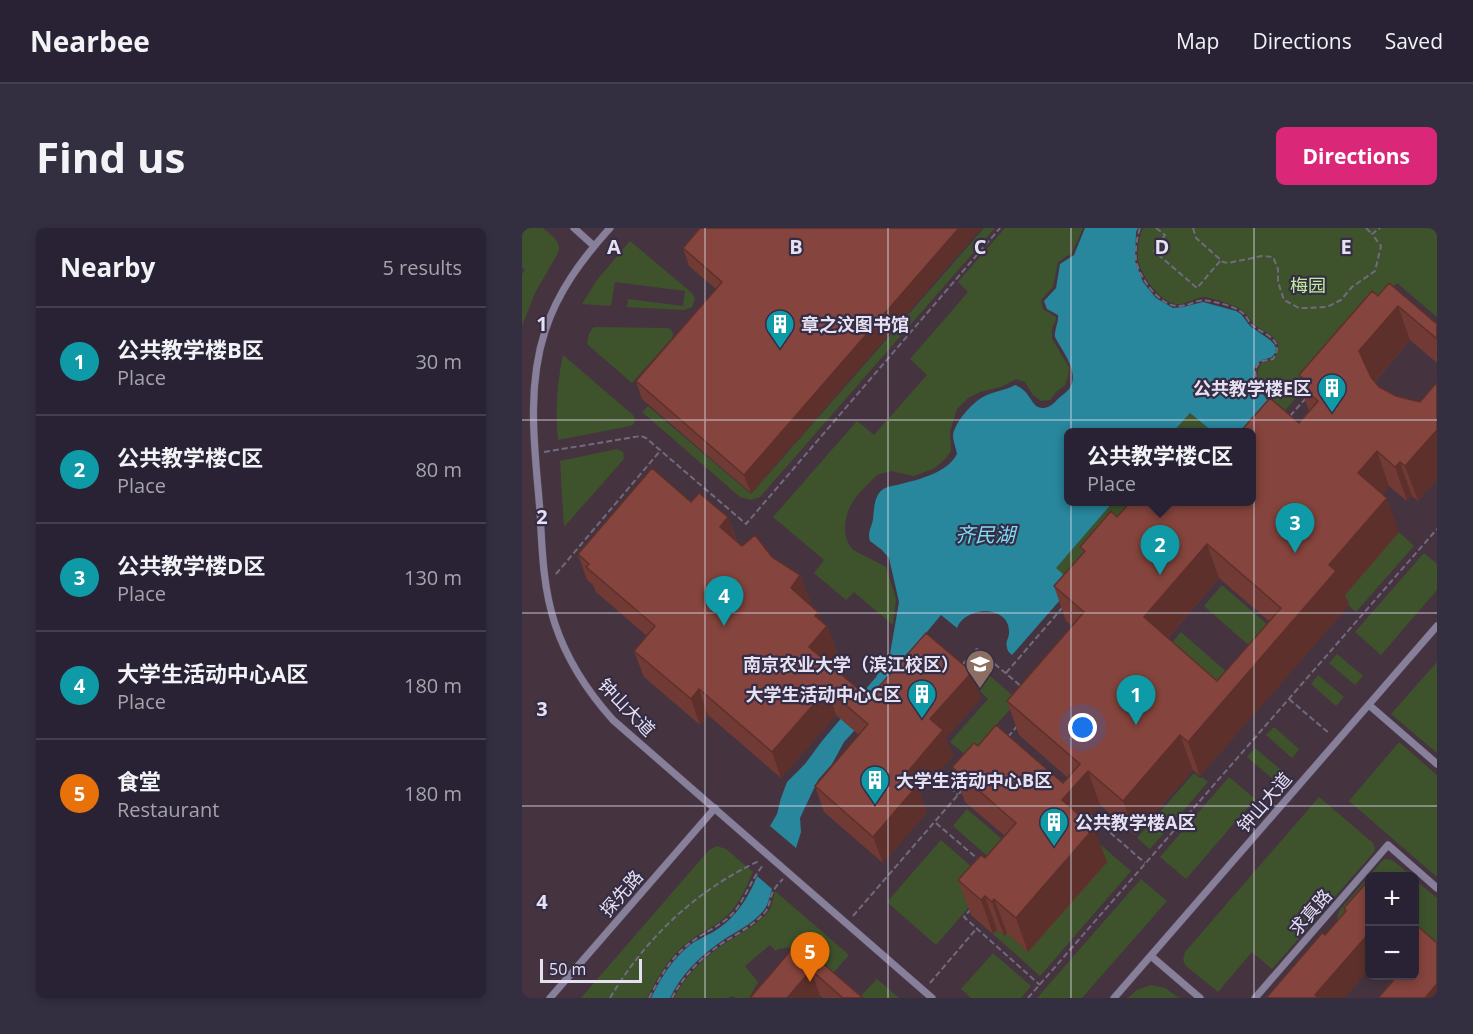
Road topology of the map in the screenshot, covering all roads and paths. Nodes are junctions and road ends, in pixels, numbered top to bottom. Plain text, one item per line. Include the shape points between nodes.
1 (574, 228) edge
2 (610, 228) edge
3 (1000, 228) edge
4 (1140, 228) edge
5 (1156, 228) edge
6 (1193, 228) edge
7 (1366, 228) edge
8 (1380, 228) edge
9 (1372, 234) junction
10 (594, 246) junction
11 (1221, 260) junction
12 (1308, 396) edge
13 (1270, 402) edge
14 (1286, 420) edge
15 (660, 451) junction
16 (536, 454) junction
17 (1437, 529) edge
18 (546, 586) junction
19 (1062, 607) edge
20 (1437, 626) edge
21 (961, 666) edge
22 (1006, 673) junction
23 (1022, 687) edge
24 (1289, 699) junction
25 (1369, 705) junction
26 (1018, 725) edge
27 (1004, 741) edge
28 (1337, 741) junction
29 (1437, 764) edge
30 (937, 775) dead end
31 (966, 786) edge
32 (958, 795) junction
33 (715, 808) junction
34 (1084, 810) dead end
35 (934, 822) junction
36 (770, 856) junction
37 (982, 864) edge
38 (1146, 864) junction
39 (788, 872) junction
40 (1437, 888) edge
41 (971, 909) edge
42 (847, 924) junction
43 (977, 928) junction
44 (1150, 956) junction
45 (1040, 985) junction
46 (923, 990) junction
47 (550, 998) edge
48 (610, 998) edge
49 (649, 998) edge
50 (672, 998) edge
51 (932, 998) edge
52 (1028, 998) edge
53 (1114, 998) edge
54 (1200, 998) edge
55 (1255, 998) edge

1 - 10 lane
2 - 10 lane, 钟山大道
3 - 15 path via 746,524
4 - 13 path via 1136,261 1157,297 1174,306 1203,299 1225,304 1243,313 1251,324 1272,338 1276,354 1261,361 1255,372
5 - 11 path via 1165,236 1154,251 1197,288
6 - 11 path via 1196,238
7 - 9 path
8 - 9 path
9 - 11 path via 1381,246 1375,271 1327,307 1299,308 1284,300 1273,257 1227,263
10 - 16 lane, 钟山大道 via 560,295 545,330 534,386
12 - 14 path
15 - 16 path via 646,438 636,436
15 - 18 path
16 - 18 lane, 钟山大道
17 - 24 path
18 - 33 lane, 钟山大道 via 561,641 589,691 614,720
19 - 22 path
20 - 25 lane, 钟山大道
21 - 22 path via 977,649
22 - 23 path
24 - 28 path
24 - 38 path
25 - 28 lane, 钟山大道
25 - 29 lane
26 - 27 path
28 - 44 lane, 钟山大道
30 - 32 path
31 - 32 path
32 - 35 path
33 - 36 lane, 钟山大道
33 - 47 lane, 探先路
34 - 38 path
35 - 37 path
35 - 42 path
36 - 39 lane, 钟山大道
36 - 48 path via 734,874 669,923 641,953
36 - 49 path via 734,911 676,956
38 - 45 path
39 - 42 lane, 钟山大道
39 - 50 path via 774,890 767,910 708,954 677,987
40 - 55 lane, 求真路 via 1388,845
41 - 43 path via 964,917
42 - 46 lane, 钟山大道
43 - 45 path
43 - 46 path
44 - 53 lane, 钟山大道
44 - 54 lane
45 - 52 path
46 - 51 lane, 钟山大道

